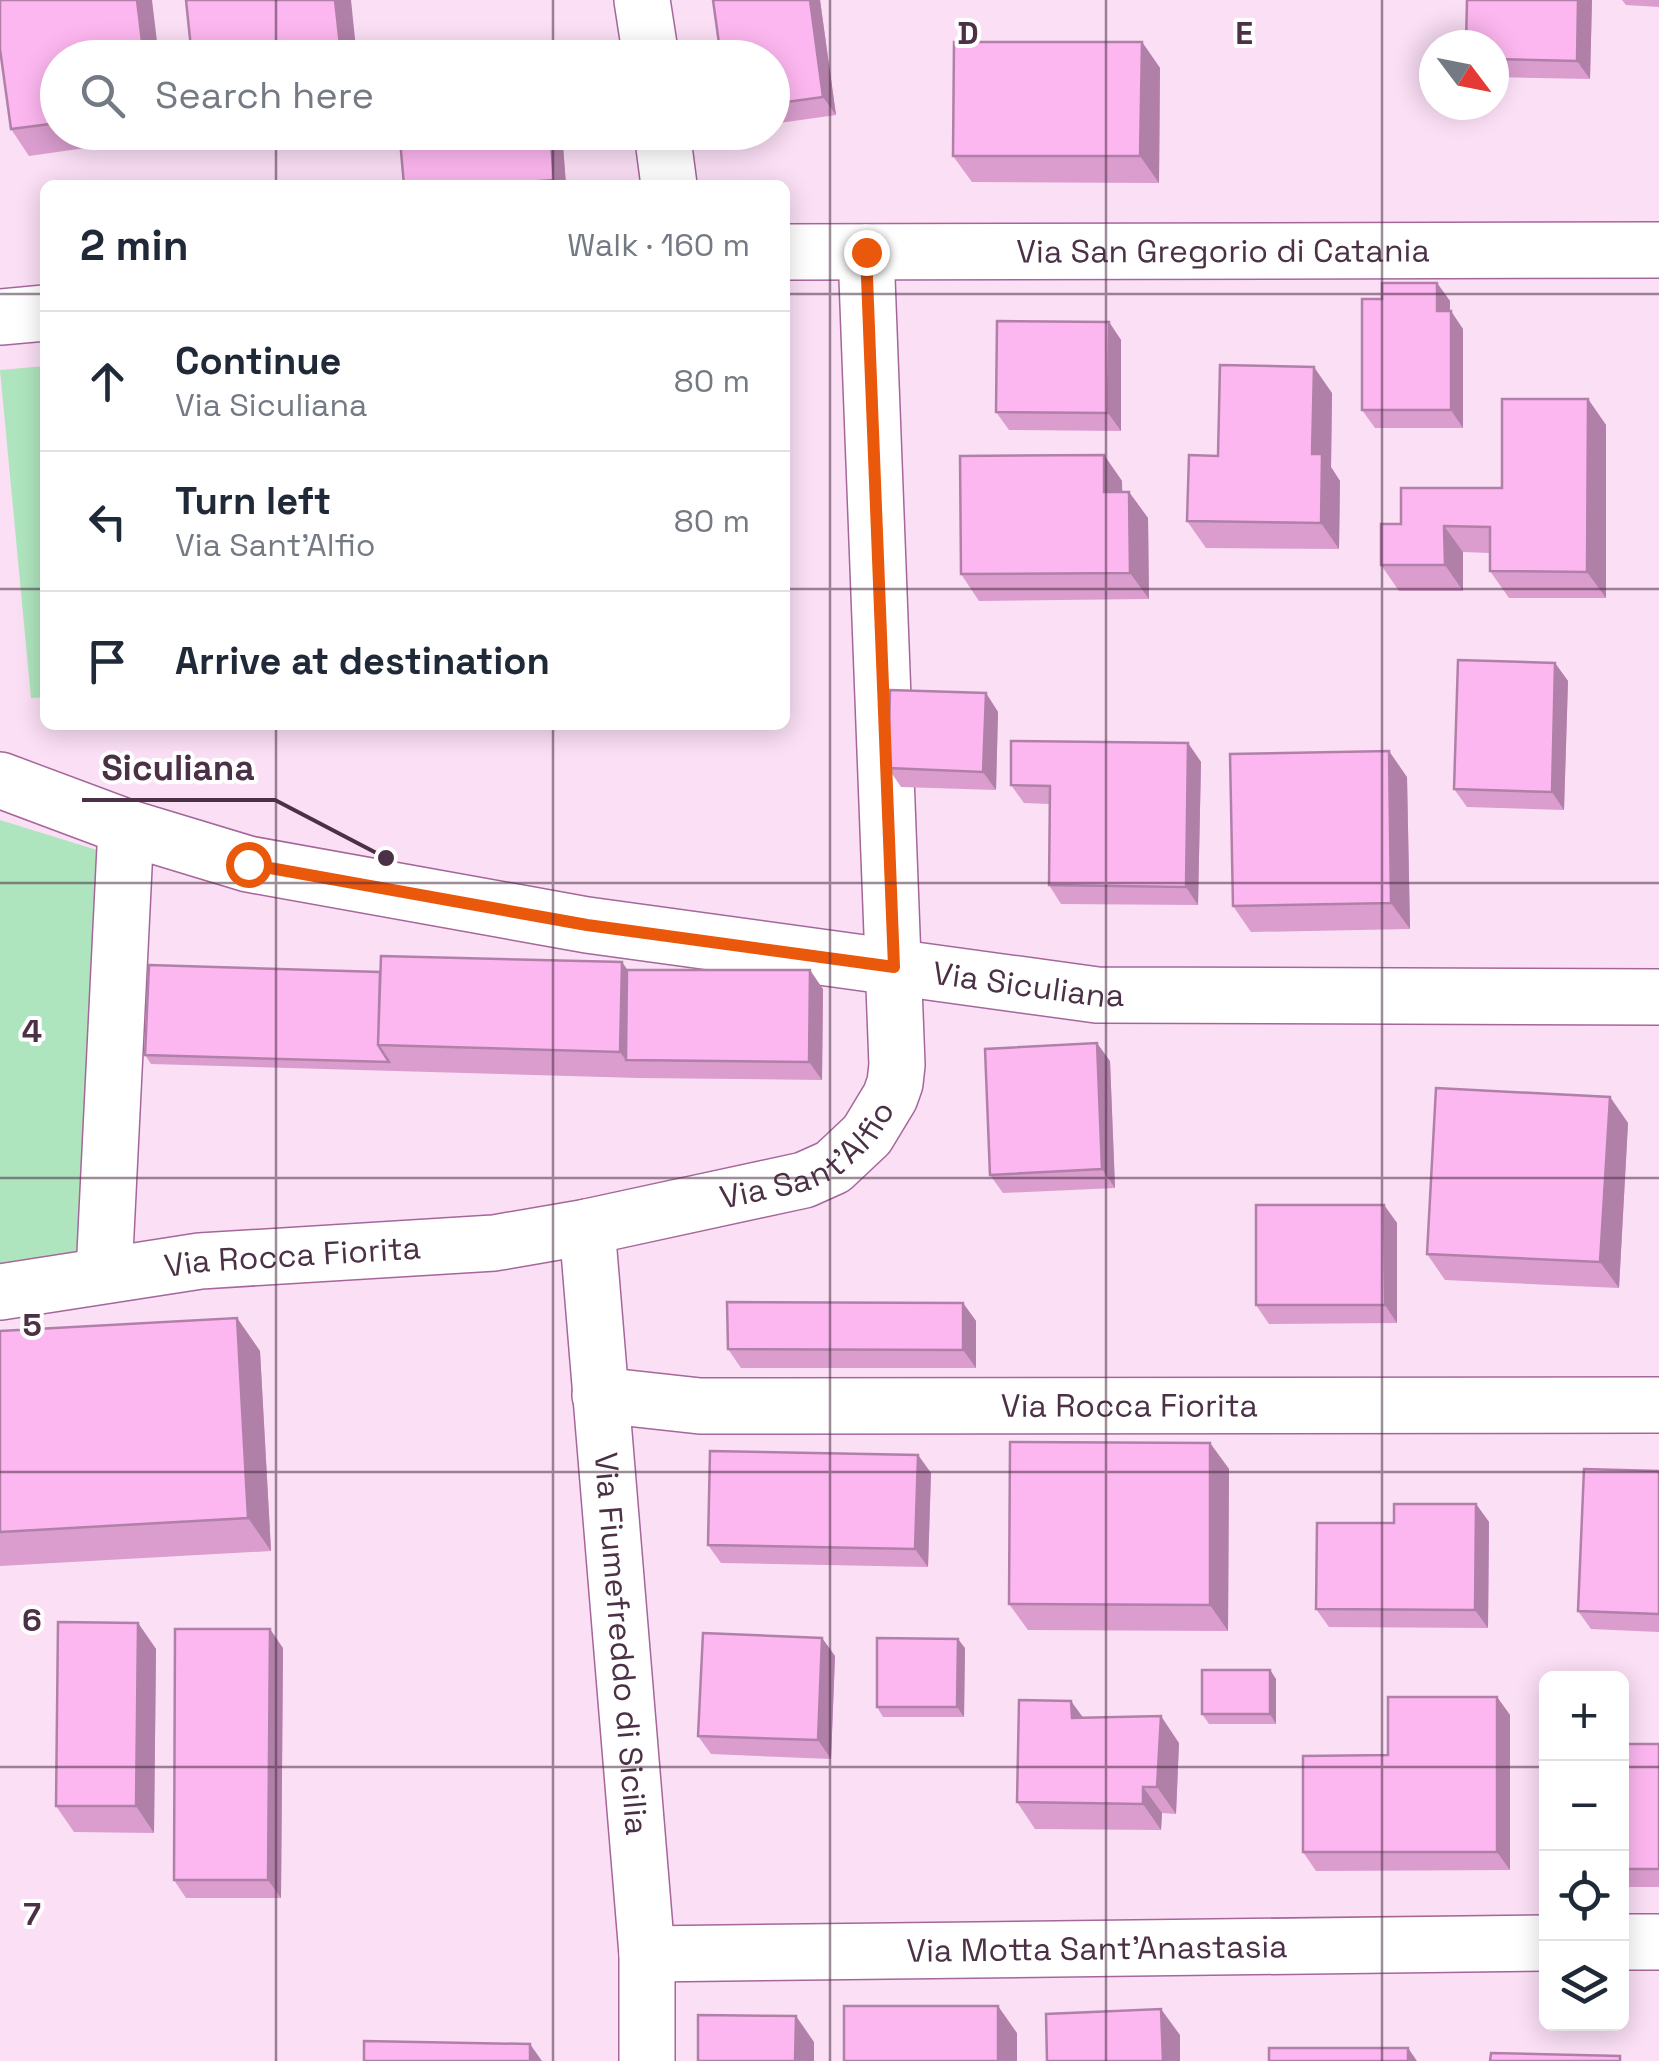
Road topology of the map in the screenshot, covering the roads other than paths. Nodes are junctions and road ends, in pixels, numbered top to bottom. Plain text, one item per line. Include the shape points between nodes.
1 (642, 0) edge
2 (648, 40) edge
3 (664, 150) edge
4 (668, 180) edge
5 (1659, 250) edge
6 (790, 252) edge
7 (866, 252) junction
8 (40, 314) edge
9 (0, 318) edge
10 (0, 780) edge
11 (126, 827) junction
12 (894, 967) junction
13 (1659, 998) edge
14 (587, 1227) junction
15 (104, 1274) junction
16 (0, 1292) edge
17 (600, 1394) junction
18 (1659, 1405) edge
19 (1629, 1942) edge
20 (1659, 1942) edge
21 (1539, 1943) edge
22 (647, 1954) junction
23 (648, 2061) edge

1 - 2 street
3 - 4 street
5 - 7 street, Via San Gregorio di Catania
6 - 7 street, Via San Gregorio di Catania
7 - 12 street, Via Sant'Alfio
8 - 9 street
10 - 11 street, Via Siculiana
11 - 12 street, Via Siculiana via 267,867 587,925
11 - 15 street
12 - 13 street, Via Siculiana via 1097,995
12 - 14 street, Via Sant'Alfio via 896,1083 851,1152 804,1180
14 - 15 street, Via Rocca Fiorita via 479,1244 223,1258
14 - 17 street, Via Fiumefreddo di Sicilia
15 - 16 street, Via Rocca Fiorita
17 - 18 street, Via Rocca Fiorita via 700,1406
17 - 22 street, Via Fiumefreddo di Sicilia
19 - 20 street
21 - 22 street, Via Motta Sant'Anastasia
22 - 23 street, Via Fiumefreddo di Sicilia

